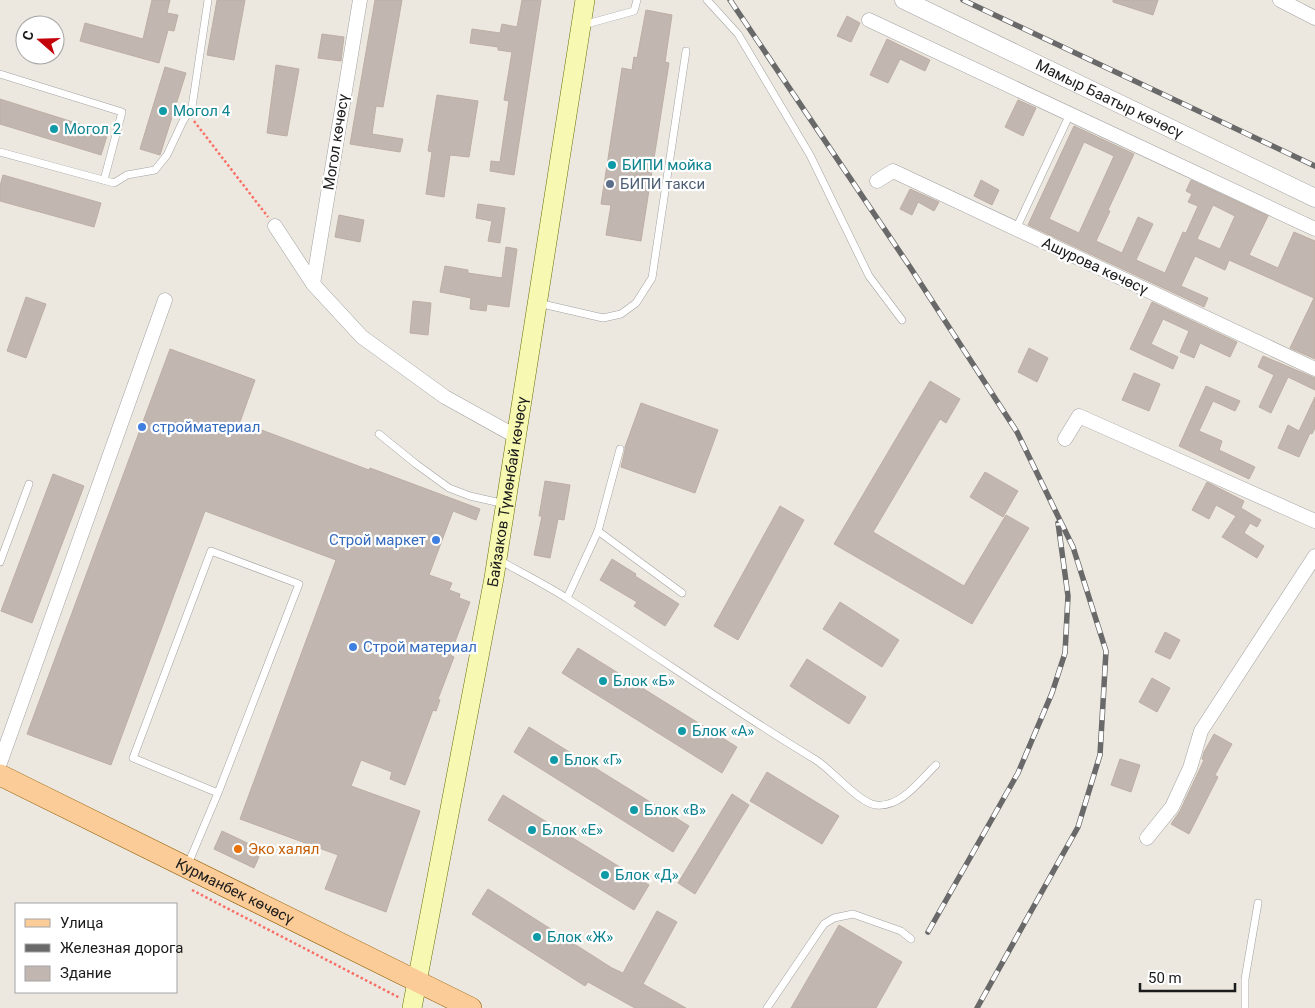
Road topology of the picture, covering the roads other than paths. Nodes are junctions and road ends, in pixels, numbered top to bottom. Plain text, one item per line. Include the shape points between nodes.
1 (208, 0) edge
2 (360, 0) edge
3 (585, 0) edge
4 (638, 0) edge
5 (707, 0) edge
6 (904, 0) edge
7 (1280, 0) edge
8 (1315, 18) edge
9 (869, 20) dead end
10 (581, 25) junction
11 (686, 51) dead end
12 (0, 74) edge
13 (1070, 114) junction
14 (0, 152) edge
15 (104, 180) junction
16 (877, 182) dead end
17 (1315, 198) edge
18 (275, 226) road end
19 (1016, 229) junction
20 (1315, 229) edge
21 (313, 284) junction
22 (165, 300) dead end
23 (538, 303) junction
24 (902, 320) dead end
25 (1315, 369) edge
26 (379, 434) dead end
27 (517, 437) junction
28 (1065, 439) dead end
29 (620, 449) dead end
30 (29, 484) dead end
31 (506, 504) junction
32 (1315, 521) edge
33 (598, 531) junction
34 (1315, 556) edge
35 (497, 559) junction
36 (0, 562) edge
37 (682, 593) dead end
38 (567, 598) junction
39 (0, 763) edge
40 (936, 765) dead end
41 (0, 775) edge
42 (218, 793) junction
43 (1147, 838) dead end
44 (185, 877) junction
45 (1258, 903) dead end
46 (911, 939) dead end
47 (417, 982) junction
48 (412, 1006) edge
49 (471, 1008) edge
50 (767, 1008) edge
51 (1245, 1008) edge

1 - 15 lane via 192,107 167,154 155,170 127,175 114,183
2 - 21 street, Могол көчөсү
3 - 10 main road, Байзаков Түмөнбай көчөсү
4 - 10 lane via 634,12
5 - 24 lane via 738,34 810,155 870,276
6 - 17 street, Мамыр Баатыр көчөсү
7 - 8 street
9 - 13 street
10 - 23 main road, Байзаков Түмөнбай көчөсү
11 - 23 lane via 652,278 636,304 621,314 603,318
12 - 15 lane via 122,112
13 - 19 lane
13 - 20 street
14 - 15 lane
16 - 19 street, Ашурова көчөсү via 893,171
18 - 21 street
19 - 25 street, Ашурова көчөсү
21 - 27 street via 362,337 445,397
22 - 39 street
23 - 27 main road, Байзаков Түмөнбай көчөсү
26 - 31 lane via 449,488
27 - 31 main road, Байзаков Түмөнбай көчөсү
28 - 32 street via 1079,416
29 - 33 lane
30 - 36 lane
31 - 35 main road, Байзаков Түмөнбай көчөсү
33 - 37 lane
33 - 38 lane
34 - 43 street via 1201,731 1190,768 1172,808
35 - 38 lane
35 - 47 main road, Байзаков Түмөнбай көчөсү
38 - 40 lane via 756,724 824,765 874,805 902,799
41 - 44 main road, Курманбек көчөсү
42 - 42 lane via 299,584 211,550 133,758
42 - 44 lane
44 - 47 main road, Курманбек көчөсү
45 - 51 lane via 1245,979
46 - 50 lane via 901,931 853,914 834,918 824,924
47 - 48 main road, Байзаков Түмөнбай көчөсү
47 - 49 main road, Курманбек көчөсү

